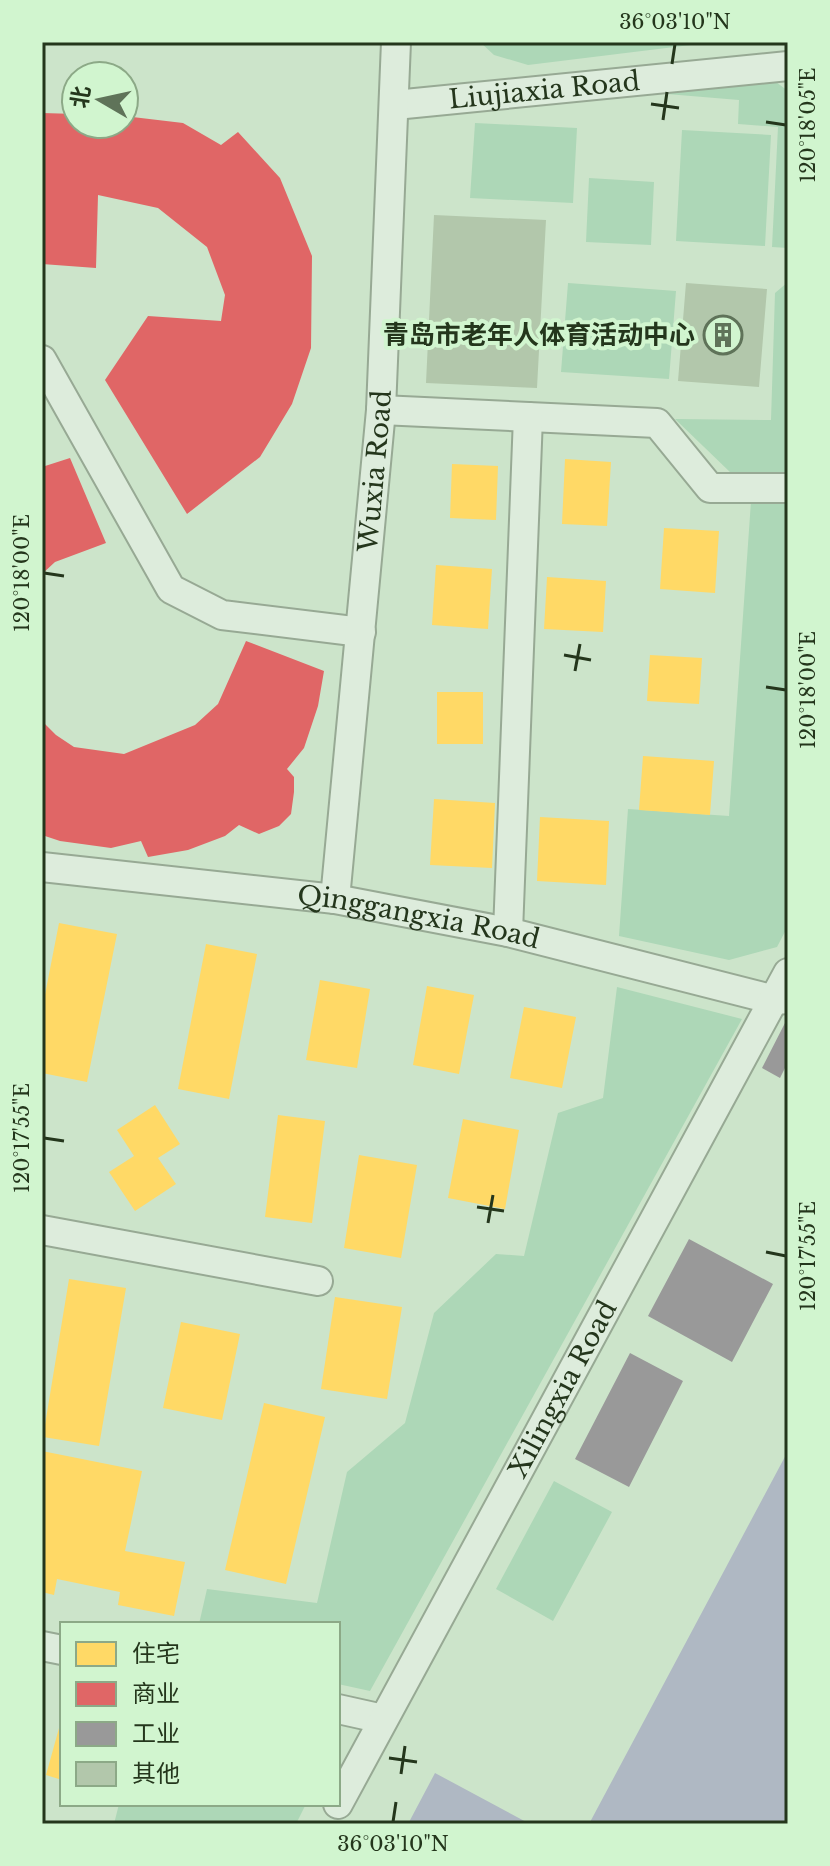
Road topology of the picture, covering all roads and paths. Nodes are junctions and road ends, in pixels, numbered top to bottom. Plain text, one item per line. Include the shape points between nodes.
1 (396, 42) edge
2 (788, 66) edge
3 (395, 105) junction
4 (42, 360) edge
5 (381, 410) junction
6 (528, 417) junction
7 (788, 488) edge
8 (361, 632) junction
9 (42, 867) edge
10 (335, 899) junction
11 (508, 932) junction
12 (788, 973) edge
13 (782, 999) edge
14 (42, 1230) edge
15 (318, 1281) dead end
16 (340, 1709) edge
17 (383, 1719) junction
18 (340, 1800) edge
19 (337, 1806) edge
20 (327, 1824) edge

1 - 3 street, Wuxia Road
2 - 3 street, Liujiaxia Road
3 - 5 street, Wuxia Road
4 - 8 street via 171,589 222,615
5 - 6 street
5 - 8 street, Wuxia Road
6 - 7 street via 657,423 710,488
6 - 11 street
8 - 10 street, Wuxia Road
9 - 10 street, Qinggangxia Road
10 - 11 street, Qinggangxia Road
11 - 13 street, Qinggangxia Road
12 - 13 street, Xilingxia Road
13 - 17 street, Xilingxia Road
14 - 15 street
16 - 17 street
17 - 18 street, Xilingxia Road
19 - 20 street, Xilingxia Road

